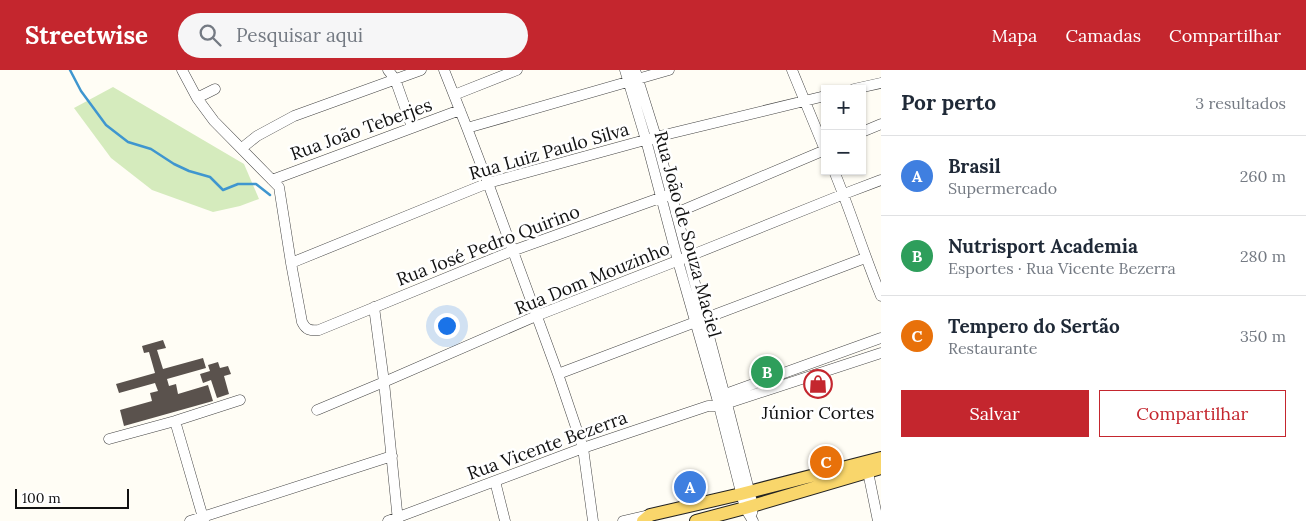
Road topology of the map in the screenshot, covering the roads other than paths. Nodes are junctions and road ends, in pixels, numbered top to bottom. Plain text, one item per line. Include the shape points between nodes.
1 (182, 70) edge
2 (388, 70) edge
3 (421, 70) edge
4 (444, 70) edge
5 (517, 70) edge
6 (624, 70) edge
7 (669, 70) edge
8 (792, 70) edge
9 (634, 77) edge
10 (395, 79) junction
11 (881, 82) edge
12 (866, 86) edge
13 (215, 89) dead end
14 (454, 94) junction
15 (821, 97) edge
16 (197, 98) junction
17 (804, 100) junction
18 (460, 110) junction
19 (881, 124) edge
20 (412, 127) junction
21 (467, 128) junction
22 (866, 130) edge
23 (651, 139) junction
24 (821, 140) edge
25 (242, 148) junction
26 (821, 152) edge
27 (836, 175) edge
28 (881, 180) edge
29 (276, 183) junction
30 (488, 183) junction
31 (844, 194) junction
32 (666, 195) junction
33 (676, 213) junction
34 (512, 251) junction
35 (866, 258) junction
36 (683, 259) junction
37 (291, 263) junction
38 (881, 296) edge
39 (374, 307) junction
40 (536, 316) junction
41 (700, 320) junction
42 (881, 338) edge
43 (881, 353) edge
44 (558, 374) junction
45 (384, 382) junction
46 (240, 400) dead end
47 (719, 402) junction
48 (317, 410) dead end
49 (175, 421) junction
50 (109, 439) dead end
51 (583, 448) junction
52 (392, 456) junction
53 (881, 458) edge
54 (881, 468) edge
55 (868, 472) junction
56 (495, 481) junction
57 (745, 492) junction
58 (751, 513) edge
59 (647, 518) edge
60 (204, 519) edge
61 (395, 520) edge
62 (190, 521) edge
63 (505, 521) edge
64 (593, 521) edge
65 (623, 521) edge
66 (696, 521) edge
67 (878, 521) edge

1 - 16 street
2 - 10 street
3 - 10 street
4 - 14 street
5 - 14 street
6 - 9 street, Rua João de Souza Maciel
7 - 9 street
8 - 17 street
9 - 21 street
9 - 23 street, Rua João de Souza Maciel
10 - 20 street
10 - 25 street via 294,116
11 - 12 street
13 - 16 street
14 - 18 street
15 - 17 street, Rua Luiz Paulo Silva
16 - 25 street
17 - 23 street, Rua Luiz Paulo Silva
17 - 24 street
18 - 20 street, Rua João Teberjes
18 - 21 street
19 - 22 street
20 - 29 street, Rua João Teberjes
21 - 30 street
23 - 30 street, Rua Luiz Paulo Silva
23 - 32 street, Rua João de Souza Maciel
25 - 29 street
26 - 33 street
27 - 31 street
28 - 31 street, Rua Dom Mouzinho
29 - 37 street
30 - 34 street
30 - 37 street, Rua Luiz Paulo Silva
31 - 35 street
31 - 36 street, Rua Dom Mouzinho
32 - 33 street, Rua João de Souza Maciel
32 - 34 street, Rua José Pedro Quirino
32 - 36 street, Rua João de Souza Maciel
33 - 36 street, Rua João de Souza Maciel
34 - 39 street, Rua José Pedro Quirino
34 - 40 street
35 - 38 street
35 - 41 street
36 - 40 street, Rua Dom Mouzinho
36 - 41 street, Rua João de Souza Maciel
37 - 39 street, Rua José Pedro Quirino via 305,328 319,330
39 - 45 street
40 - 44 street
40 - 45 street, Rua Dom Mouzinho
41 - 44 street
41 - 47 street, Rua João de Souza Maciel
42 - 47 street, Rua Vicente Bezerra
43 - 47 street, Rua Vicente Bezerra
44 - 51 street
45 - 48 street, Rua Dom Mouzinho
45 - 52 street
46 - 49 street
47 - 51 street, Rua Vicente Bezerra
47 - 57 street, Rua João de Souza Maciel
49 - 50 street
49 - 60 street
51 - 56 street, Rua Vicente Bezerra
51 - 64 street
52 - 60 street
52 - 61 street
53 - 57 main road
54 - 55 main road
55 - 58 main road
55 - 67 street
56 - 61 street, Rua Vicente Bezerra
56 - 63 street
57 - 58 street, Rua João de Souza Maciel
57 - 59 main road
58 - 66 main road
59 - 65 street
60 - 62 street

